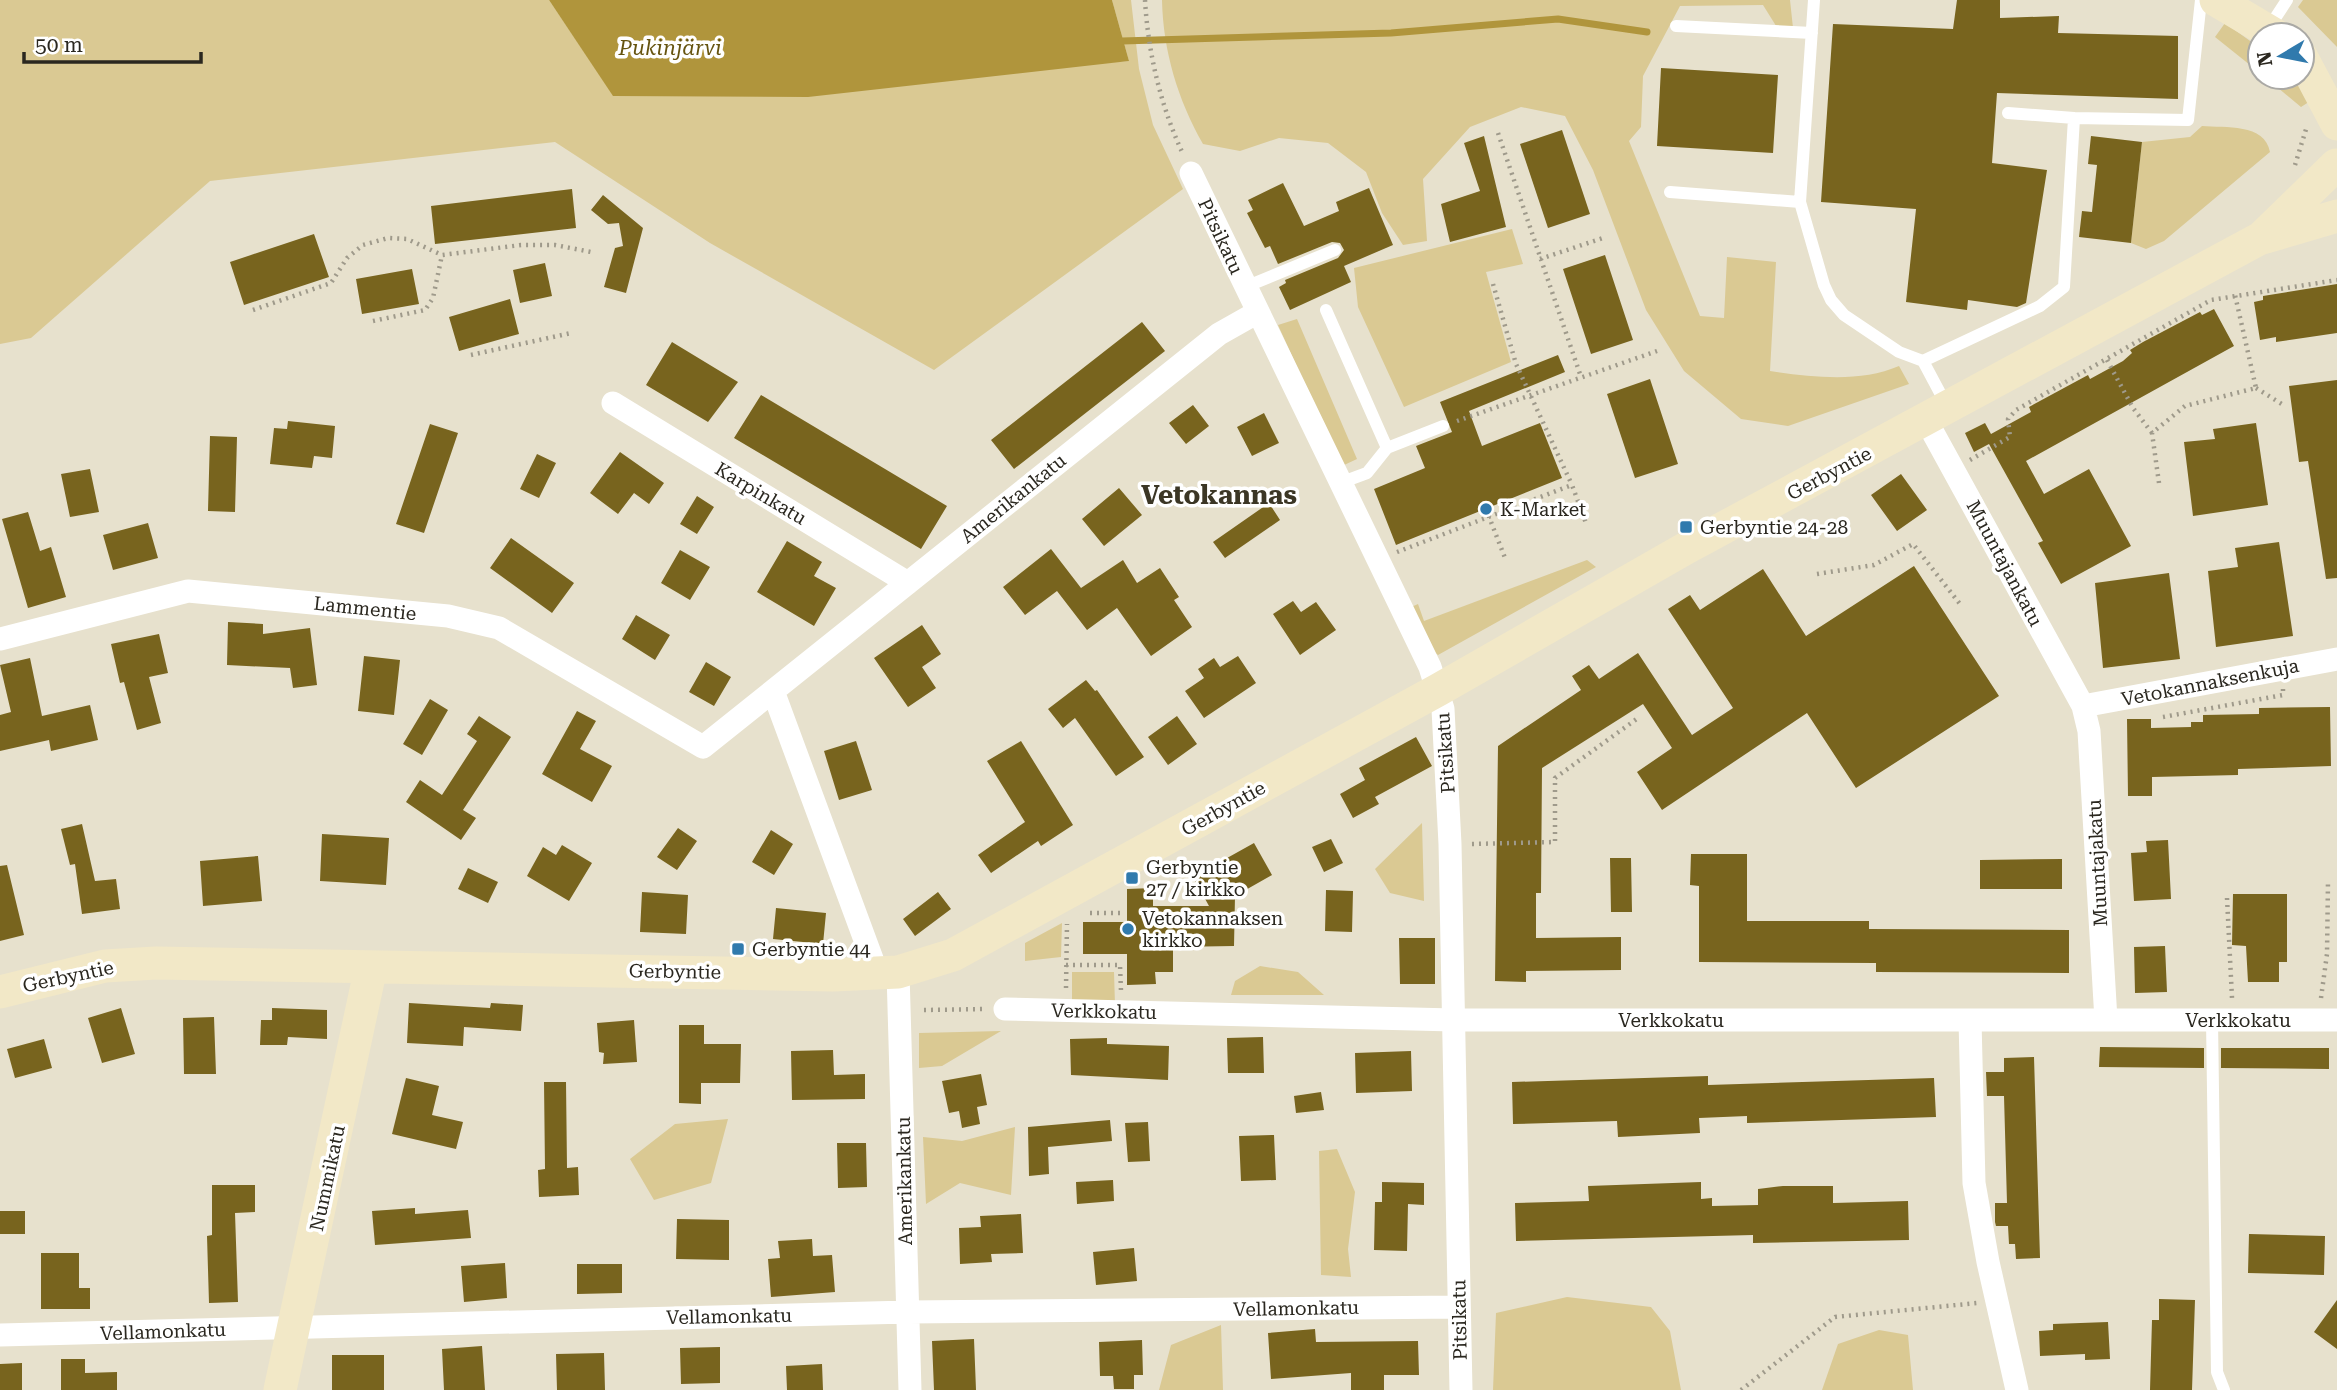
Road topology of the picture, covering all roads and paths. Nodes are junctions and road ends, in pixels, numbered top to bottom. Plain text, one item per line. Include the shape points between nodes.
1 (1145, 0) edge
2 (1814, 0) edge
3 (2201, 0) edge
4 (2216, 0) edge
5 (2287, 0) edge
6 (2253, 21) edge
7 (2277, 21) edge
8 (1676, 26) dead end
9 (1812, 33) junction
10 (2316, 66) edge
11 (2337, 80) edge
12 (2316, 81) edge
13 (2008, 113) dead end
14 (2074, 118) junction
15 (2326, 121) edge
16 (1498, 133) dead end
17 (2336, 171) edge
18 (1191, 173) joint
19 (2291, 177) dead end
20 (1670, 192) dead end
21 (1800, 202) junction
22 (2337, 216) edge
23 (1603, 238) dead end
24 (2259, 239) junction
25 (1335, 250) dead end
26 (591, 253) dead end
27 (442, 255) junction
28 (1541, 259) junction
29 (2337, 280) edge
30 (1493, 284) dead end
31 (1245, 287) junction
32 (2235, 295) junction
33 (253, 310) dead end
34 (1326, 310) dead end
35 (1258, 312) junction
36 (373, 321) dead end
37 (570, 333) dead end
38 (1657, 351) dead end
39 (471, 355) dead end
40 (2107, 360) junction
41 (1923, 361) junction
42 (1581, 377) junction
43 (2256, 388) junction
44 (1530, 395) junction
45 (613, 403) dead end
46 (2285, 406) dead end
47 (1937, 414) junction
48 (1443, 426) joint
49 (2152, 433) junction
50 (1387, 448) junction
51 (1954, 469) junction
52 (1340, 483) junction
53 (2159, 483) dead end
54 (1572, 485) junction
55 (1486, 509) dead end
56 (1488, 517) junction
57 (1587, 526) dead end
58 (1505, 558) dead end
59 (1377, 560) junction
60 (1818, 574) dead end
61 (908, 583) junction
62 (1960, 604) dead end
63 (0, 639) edge
64 (2337, 659) edge
65 (1438, 690) junction
66 (773, 691) junction
67 (2083, 706) junction
68 (1638, 718) dead end
69 (703, 747) joint
70 (1450, 844) junction
71 (2328, 881) dead end
72 (2227, 898) dead end
73 (1067, 913) dead end
74 (1066, 965) junction
75 (371, 967) junction
76 (888, 973) junction
77 (0, 992) edge
78 (1005, 1009) joint
79 (924, 1010) dead end
80 (1066, 1010) junction
81 (1122, 1011) junction
82 (1454, 1020) junction
83 (1970, 1020) junction
84 (2106, 1020) junction
85 (2222, 1020) junction
86 (2329, 1020) edge
87 (1997, 1301) junction
88 (1459, 1307) junction
89 (908, 1312) junction
90 (294, 1327) junction
91 (0, 1335) edge
92 (280, 1390) edge
93 (910, 1390) edge
94 (1461, 1390) edge
95 (1741, 1390) edge
96 (2017, 1390) edge
97 (2224, 1390) edge

1 - 18 path via 1167,120
2 - 9 lane
3 - 14 lane via 2188,120
4 - 6 main road
5 - 7 lane
8 - 9 lane
9 - 21 lane
10 - 11 main road
12 - 15 main road via 2331,107
13 - 14 lane
14 - 41 lane via 2064,287 2040,306
15 - 19 path via 2303,135
16 - 28 path
17 - 24 main road, Gerbyntie
18 - 31 street, Pitsikatu
20 - 21 lane
21 - 41 lane via 1831,300 1844,316
22 - 24 main road, Gerbyntie
23 - 28 path
24 - 47 main road, Gerbyntie
25 - 31 lane
26 - 27 path via 555,245 521,245
27 - 33 path via 407,239 376,241 347,258 331,283
27 - 36 path via 433,298 425,310
28 - 42 path
29 - 32 path
30 - 44 path
31 - 35 street, Pitsikatu
32 - 40 path via 2210,300
32 - 43 path
34 - 50 lane
35 - 52 street, Pitsikatu
35 - 61 street, Amerikankatu via 1219,334
37 - 39 path
38 - 42 path
40 - 49 path
40 - 51 path via 2016,410 2008,419 2010,437
41 - 47 lane
42 - 44 path
43 - 46 path
43 - 49 path via 2185,406
44 - 48 path
44 - 54 path
45 - 61 street, Karpinkatu
47 - 51 street, Muuntajankatu
47 - 65 main road, Gerbyntie via 1688,547
48 - 50 lane
49 - 53 path
50 - 52 lane via 1367,472
51 - 67 street, Muuntajankatu
52 - 59 street, Pitsikatu
54 - 56 path
54 - 57 path
55 - 56 path
56 - 58 path
56 - 59 path
59 - 65 street, Pitsikatu
60 - 62 path via 1874,565 1913,544
61 - 66 street, Amerikankatu
63 - 69 street, Lammentie via 188,591 448,616 499,628
64 - 67 street, Vetokannaksenkuja
65 - 70 street, Pitsikatu via 1443,709
65 - 76 main road, Gerbyntie via 953,955
66 - 69 street, Amerikankatu
66 - 76 street, Amerikankatu via 856,912
67 - 84 street, Muuntajakatu via 2089,732
68 - 70 path via 1555,778 1555,842
70 - 82 street, Pitsikatu
71 - 86 path via 2327,954 2321,982
72 - 85 path
73 - 74 path
74 - 80 path
74 - 81 path via 1120,965
75 - 76 main road, Gerbyntie
75 - 77 main road, Gerbyntie via 156,962 58,976
75 - 90 main road, Nummikatu
76 - 89 street, Amerikankatu
78 - 79 path
78 - 80 street, Verkkokatu
80 - 81 street, Verkkokatu
81 - 82 street, Verkkokatu
82 - 83 street, Verkkokatu
82 - 88 street, Pitsikatu
83 - 84 street, Verkkokatu
83 - 87 street via 1974,1183
84 - 85 street, Verkkokatu
85 - 86 street, Verkkokatu
85 - 97 lane via 2217,1372
87 - 95 path via 1835,1317
87 - 96 street
88 - 89 street, Vellamonkatu
88 - 94 street, Pitsikatu
89 - 90 street, Vellamonkatu
89 - 93 street, Amerikankatu
90 - 91 street, Vellamonkatu
90 - 92 main road, Nummikatu

